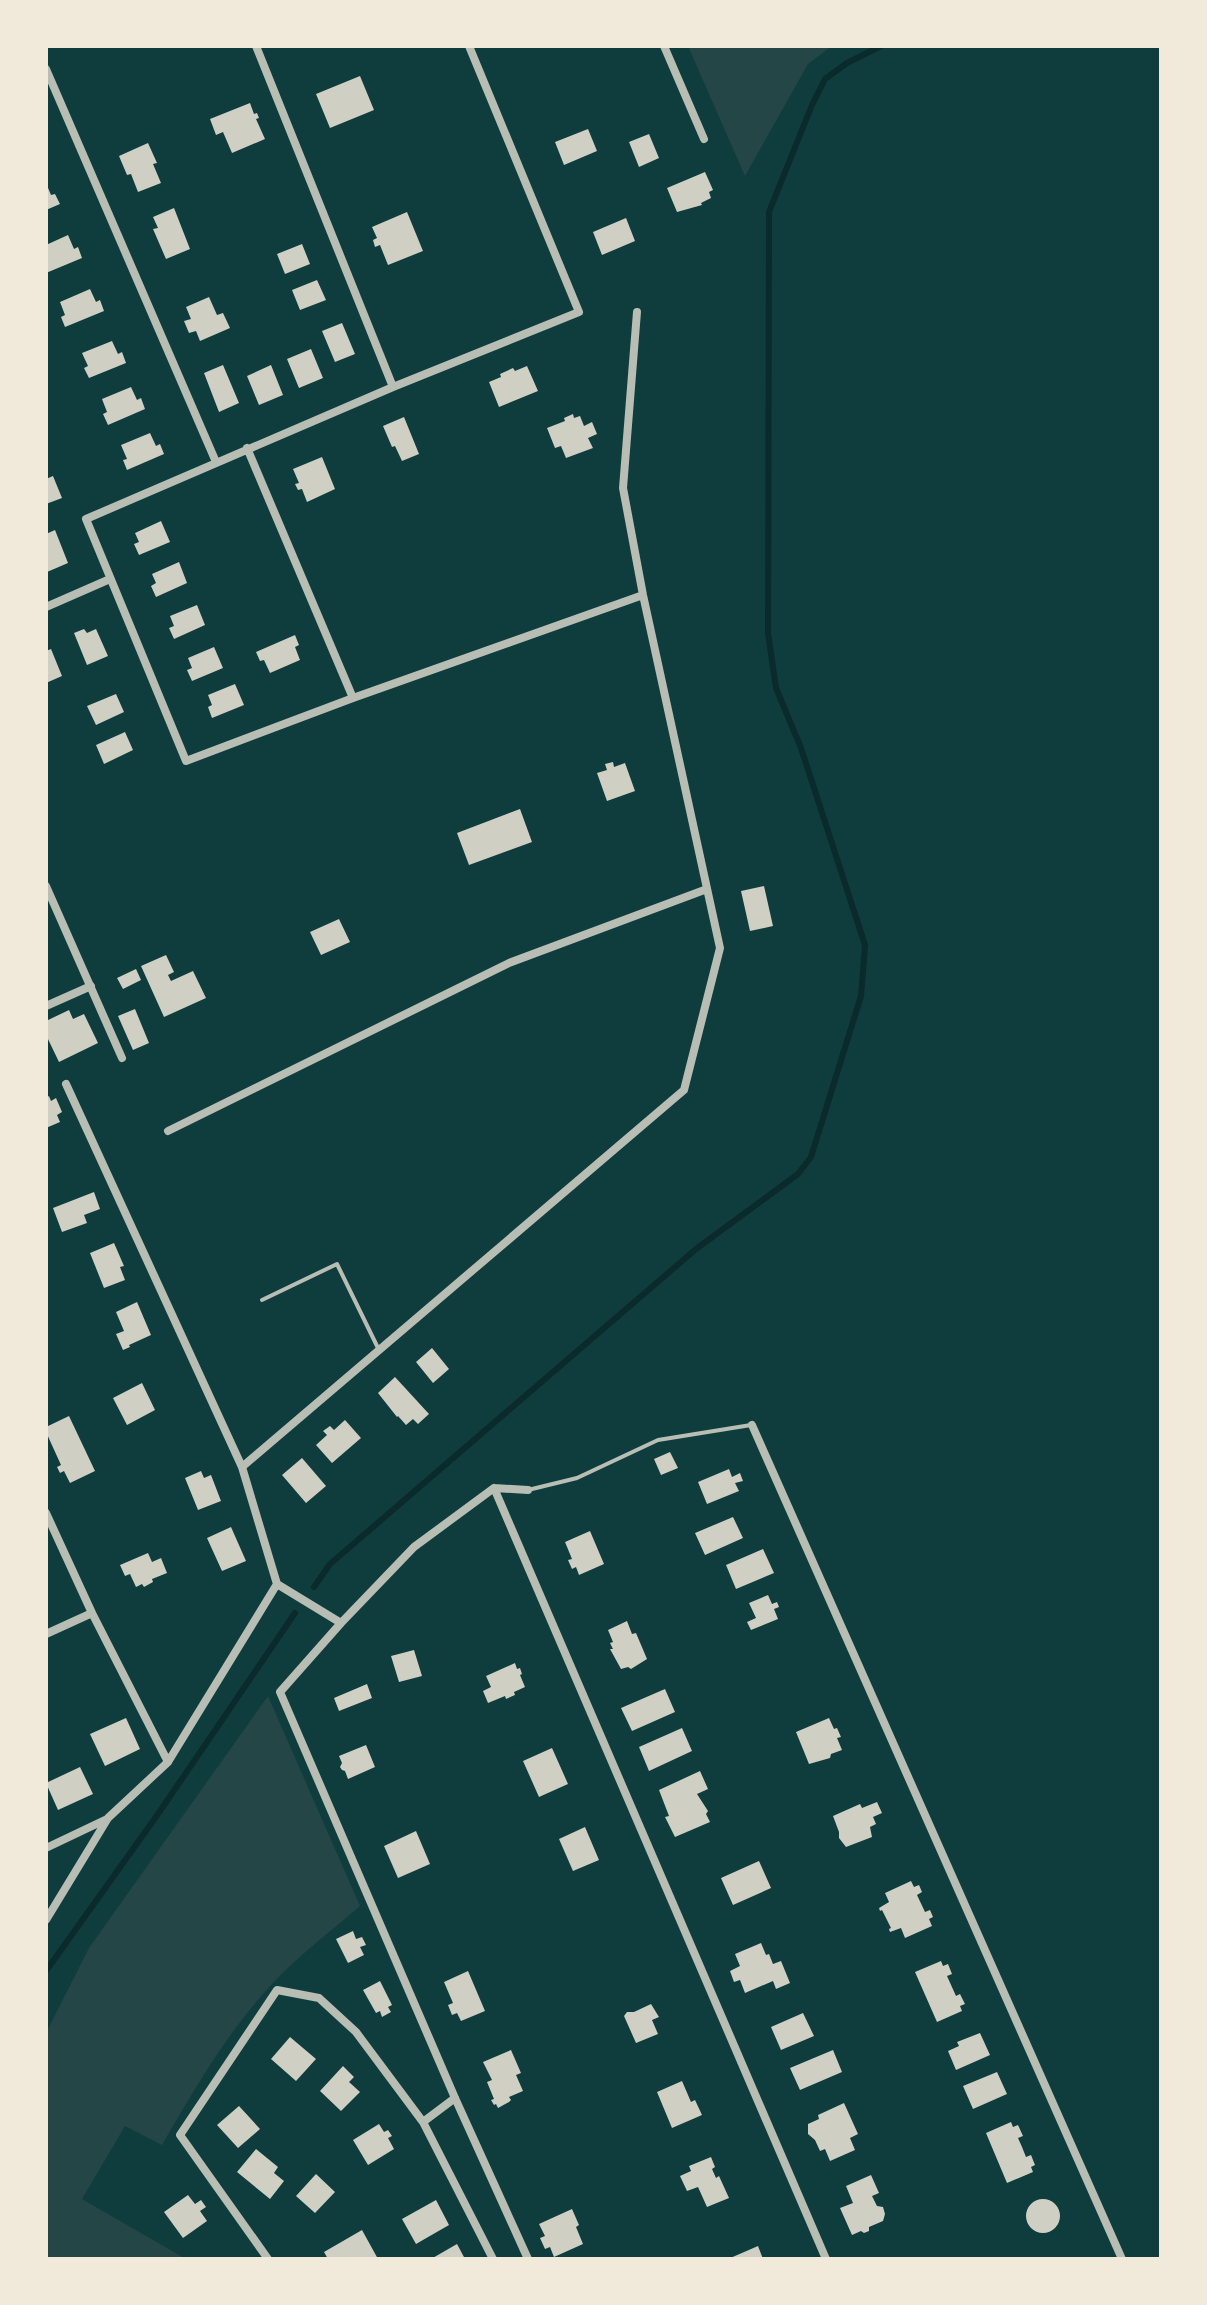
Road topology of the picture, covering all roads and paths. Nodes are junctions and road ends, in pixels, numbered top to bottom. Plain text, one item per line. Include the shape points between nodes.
1 (256, 46) edge
2 (469, 46) edge
3 (664, 46) edge
4 (46, 69) edge
5 (704, 139) dead end
6 (637, 312) dead end
7 (393, 387) junction
8 (247, 448) junction
9 (216, 462) junction
10 (110, 579) junction
11 (643, 595) junction
12 (46, 607) edge
13 (353, 698) junction
14 (46, 886) edge
15 (707, 889) junction
16 (91, 986) junction
17 (46, 1006) edge
18 (122, 1058) dead end
19 (66, 1084) dead end
20 (168, 1131) dead end
21 (262, 1300) dead end
22 (379, 1350) junction
23 (752, 1425) joint
24 (242, 1467) junction
25 (494, 1488) junction
26 (528, 1490) joint
27 (46, 1513) edge
28 (277, 1584) junction
29 (92, 1613) junction
30 (341, 1623) junction
31 (46, 1634) edge
32 (168, 1762) junction
33 (108, 1818) junction
34 (46, 1848) edge
35 (46, 1920) edge
36 (455, 2098) junction
37 (423, 2122) junction
38 (268, 2259) edge
39 (493, 2259) edge
40 (528, 2259) edge
41 (826, 2259) edge
42 (1122, 2259) edge

1 - 7 street
2 - 7 street via 579,312
3 - 5 street
4 - 9 street
6 - 11 street via 623,488
7 - 8 street
8 - 9 street
8 - 13 street
9 - 10 street via 86,519
10 - 12 street
10 - 13 street via 186,761
11 - 13 street
11 - 15 street
14 - 16 street
15 - 20 street via 509,963
15 - 22 street via 720,948 684,1090
16 - 17 street
16 - 18 street
19 - 24 street
21 - 22 lane via 337,1264
22 - 24 street
23 - 26 lane via 658,1440 577,1478
23 - 42 street
24 - 28 street
25 - 26 street
25 - 30 street via 414,1547
25 - 41 street
27 - 29 street
28 - 30 street
28 - 32 street
29 - 31 street
29 - 32 street
30 - 36 street via 280,1692
32 - 33 street
33 - 34 street
33 - 35 street
36 - 37 street
36 - 40 street
37 - 38 street via 356,2032 319,1998 277,1990 180,2135
37 - 39 street

